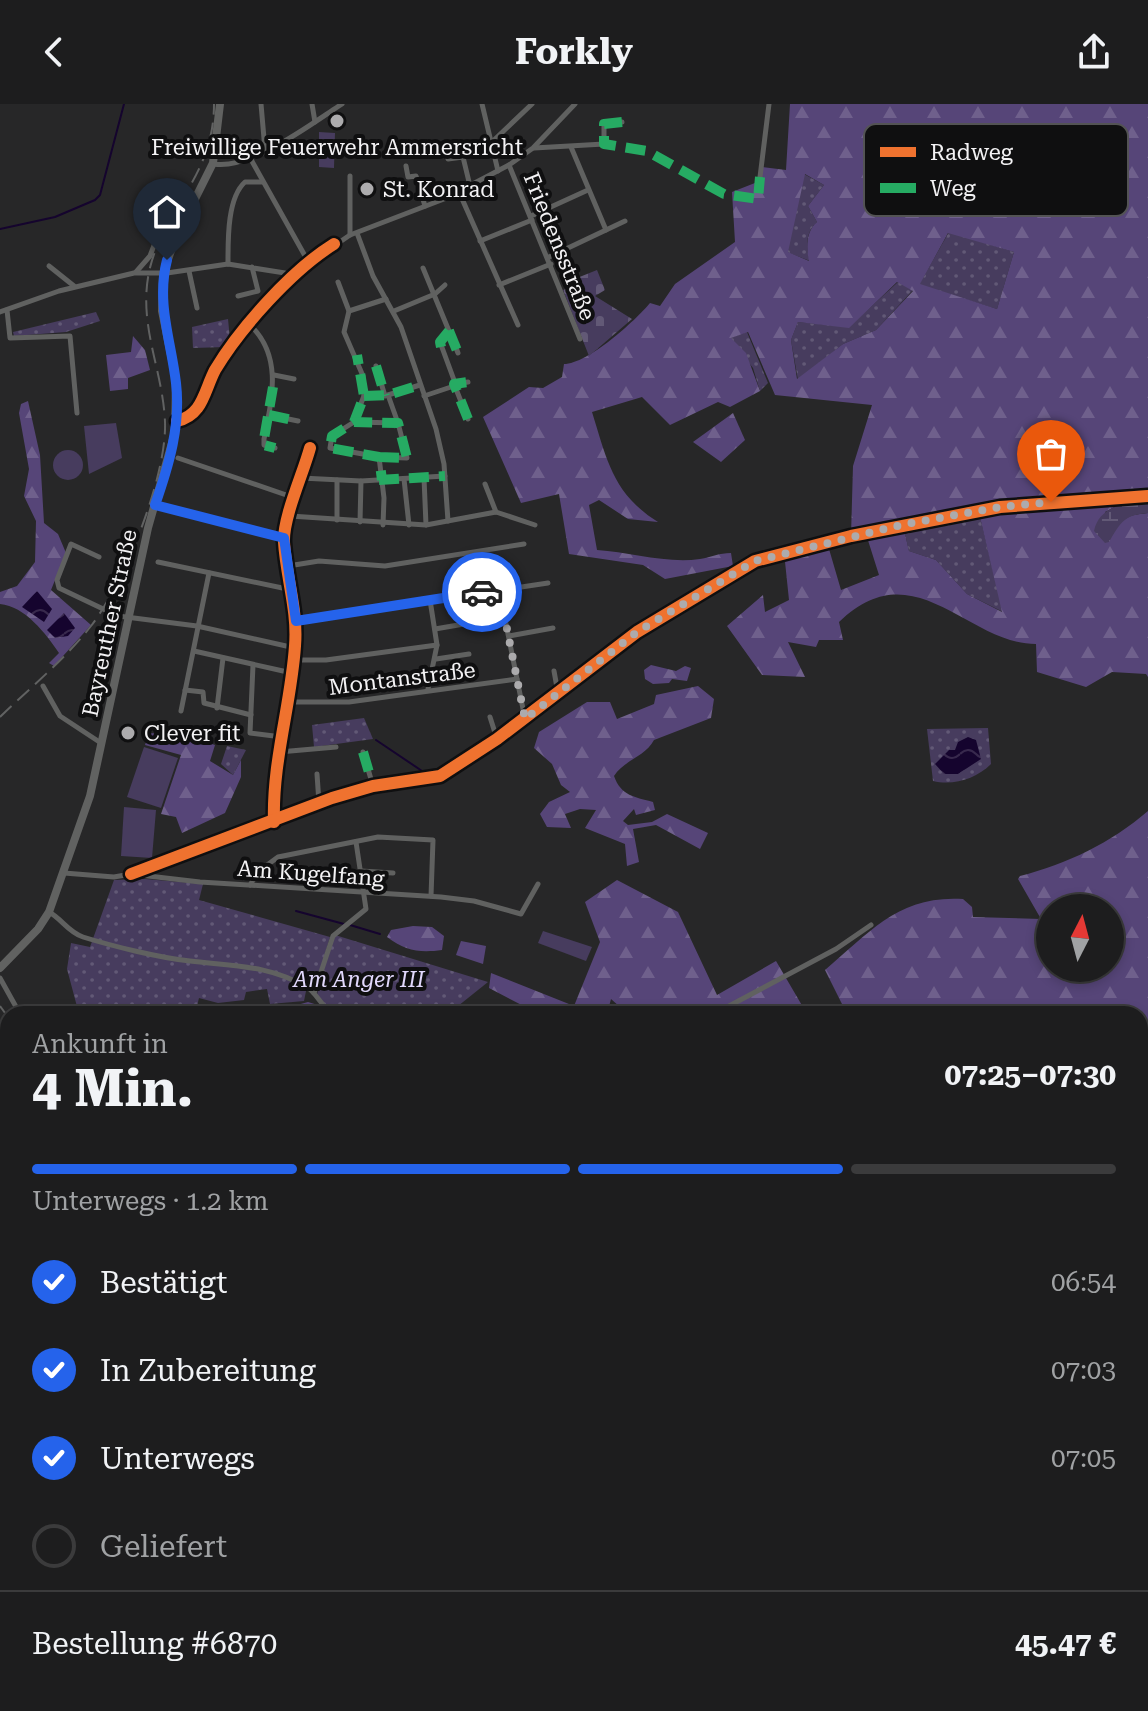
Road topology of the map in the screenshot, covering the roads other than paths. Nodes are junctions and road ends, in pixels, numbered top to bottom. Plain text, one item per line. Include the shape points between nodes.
1 (220, 104) edge
2 (261, 104) edge
3 (312, 104) edge
4 (342, 104) edge
5 (482, 104) edge
6 (532, 104) edge
7 (575, 104) edge
8 (769, 104) edge
9 (315, 122) junction
10 (622, 122) dead end
11 (492, 142) junction
12 (444, 146) dead end
13 (571, 147) junction
14 (533, 148) junction
15 (265, 150) junction
16 (249, 156) junction
17 (213, 163) junction
18 (509, 165) junction
19 (406, 166) dead end
20 (498, 171) junction
21 (350, 176) dead end
22 (760, 177) dead end
23 (262, 182) junction
24 (470, 186) junction
25 (589, 190) junction
26 (459, 192) junction
27 (425, 206) junction
28 (532, 218) junction
29 (625, 221) dead end
30 (161, 227) dead end
31 (606, 230) junction
32 (354, 234) junction
33 (480, 241) junction
34 (550, 261) junction
35 (309, 263) junction
36 (228, 264) junction
37 (49, 266) dead end
38 (252, 267) junction
39 (423, 268) dead end
40 (189, 271) junction
41 (135, 273) junction
42 (163, 274) junction
43 (292, 278) junction
44 (338, 282) dead end
45 (445, 285) dead end
46 (499, 285) junction
47 (75, 286) junction
48 (435, 294) junction
49 (238, 296) dead end
50 (386, 299) junction
51 (197, 308) dead end
52 (4, 311) edge
53 (349, 311) junction
54 (394, 311) junction
55 (250, 325) junction
56 (518, 325) dead end
57 (449, 331) junction
58 (580, 339) dead end
59 (458, 353) dead end
60 (376, 366) dead end
61 (274, 375) junction
62 (294, 379) dead end
63 (468, 382) dead end
64 (454, 384) junction
65 (420, 385) junction
66 (387, 395) junction
67 (364, 396) junction
68 (424, 396) junction
69 (77, 413) dead end
70 (269, 415) junction
71 (468, 419) dead end
72 (177, 421) junction
73 (298, 421) dead end
74 (354, 422) junction
75 (398, 423) junction
76 (275, 448) dead end
77 (310, 448) dead end
78 (379, 457) junction
79 (178, 458) dead end
80 (302, 476) junction
81 (445, 476) junction
82 (424, 478) junction
83 (404, 479) junction
84 (337, 480) junction
85 (382, 480) junction
86 (361, 481) junction
87 (485, 484) dead end
88 (1148, 496) edge
89 (295, 498) junction
90 (155, 505) junction
91 (496, 512) junction
92 (290, 516) junction
93 (337, 520) junction
94 (448, 521) junction
95 (360, 522) junction
96 (383, 525) junction
97 (409, 525) junction
98 (426, 525) junction
99 (535, 525) dead end
100 (284, 538) junction
101 (524, 544) dead end
102 (99, 557) dead end
103 (158, 562) dead end
104 (288, 566) junction
105 (495, 569) dead end
106 (209, 573) junction
107 (548, 583) dead end
108 (499, 589) junction
109 (292, 590) junction
110 (430, 600) junction
111 (127, 617) junction
112 (296, 621) junction
113 (464, 624) dead end
114 (197, 626) junction
115 (553, 628) dead end
116 (435, 629) junction
117 (509, 636) junction
118 (437, 645) junction
119 (295, 648) junction
120 (194, 651) junction
121 (469, 654) dead end
122 (223, 658) junction
123 (436, 659) junction
124 (294, 660) junction
125 (253, 665) junction
126 (554, 671) dead end
127 (292, 673) junction
128 (517, 679) junction
129 (43, 686) dead end
130 (185, 690) junction
131 (428, 690) junction
132 (558, 693) junction
133 (290, 702) junction
134 (217, 708) junction
135 (181, 711) dead end
136 (251, 715) junction
137 (490, 717) dead end
138 (525, 719) junction
139 (282, 737) junction
140 (497, 739) junction
141 (101, 743) junction
142 (336, 747) dead end
143 (279, 752) junction
144 (363, 752) dead end
145 (317, 774) dead end
146 (373, 786) junction
147 (319, 803) junction
148 (274, 822) junction
149 (356, 842) junction
150 (361, 871) junction
151 (64, 873) junction
152 (393, 873) dead end
153 (131, 874) junction
154 (538, 884) dead end
155 (250, 885) junction
156 (365, 893) junction
157 (431, 896) junction
158 (49, 912) junction
159 (871, 925) dead end
160 (0, 968) edge
161 (0, 978) edge
162 (314, 993) junction
163 (16, 1006) edge
164 (321, 1006) edge
165 (729, 1006) edge

1 - 17 main road, Bayreuther Straße
2 - 15 street
3 - 9 street
4 - 9 street
5 - 11 street
6 - 11 street
7 - 14 street
8 - 22 street
9 - 15 street
10 - 13 street via 604,124 604,144
11 - 20 street
12 - 24 street via 448,159 463,157
13 - 14 street
13 - 25 street
14 - 18 street
15 - 16 street
16 - 17 street via 226,165
16 - 23 street
17 - 42 main road, Bayreuther Straße
18 - 20 street
18 - 28 street, Friedensstraße
19 - 27 street via 408,177 416,176
20 - 24 street
21 - 32 street
23 - 35 street
23 - 36 street via 240,187 230,224
24 - 26 street
25 - 28 street
25 - 31 street
26 - 27 street
26 - 33 street
27 - 32 street
28 - 33 street
28 - 34 street, Friedensstraße
29 - 31 street
30 - 41 street via 150,256
31 - 34 street
32 - 35 street
32 - 50 street
33 - 46 street
34 - 46 street
34 - 58 street, Friedensstraße
35 - 43 street
36 - 38 street
36 - 40 street
37 - 47 street
38 - 43 street
38 - 49 street via 258,291
39 - 48 street
40 - 42 street
40 - 51 street
41 - 42 street
41 - 47 street
42 - 72 main road, Bayreuther Straße via 162,311 176,380
43 - 55 street
44 - 53 street
45 - 48 street
46 - 56 street
47 - 52 street
48 - 54 street
48 - 57 street
50 - 53 street
50 - 54 street
52 - 69 street via 10,338 70,336
53 - 67 street via 344,332 357,355
54 - 65 street
55 - 61 street via 261,335
55 - 72 street via 220,361 199,407 190,418
57 - 59 street
57 - 64 street via 440,342
60 - 66 street
61 - 62 street
61 - 70 street
63 - 64 street
64 - 68 street
64 - 71 street
65 - 66 street
65 - 68 street
66 - 67 street
66 - 75 street
67 - 74 street
68 - 81 street
70 - 73 street
70 - 76 street via 264,445
72 - 90 main road, Bayreuther Straße
74 - 75 street
74 - 78 street via 332,436 330,448
75 - 78 street via 407,458
77 - 80 street
78 - 85 street
79 - 89 street
80 - 84 street
80 - 89 street
81 - 82 street
81 - 94 street
82 - 83 street
82 - 98 street
83 - 85 street
83 - 97 street
84 - 86 street
84 - 93 street
85 - 86 street
85 - 96 street
86 - 95 street
87 - 91 street
88 - 132 street via 1000,507 755,561 674,607
89 - 92 street
90 - 100 street
90 - 111 main road, Bayreuther Straße
91 - 94 street
91 - 99 street
92 - 93 street
92 - 100 street
93 - 95 street
94 - 98 street
95 - 96 street
96 - 97 street
97 - 98 street
100 - 104 street
101 - 104 street via 385,566 319,561
102 - 111 street via 71,544 57,585
103 - 106 street
104 - 109 street
105 - 108 street
106 - 109 street
106 - 114 street
107 - 108 street
108 - 110 street
108 - 117 street
109 - 112 street
110 - 112 street
110 - 116 street
111 - 114 street
111 - 141 main road, Bayreuther Straße
112 - 119 street
113 - 116 street
114 - 119 street
114 - 120 street
115 - 117 street
116 - 118 street
117 - 128 street
118 - 123 street
118 - 124 street
119 - 124 street
120 - 122 street
120 - 130 street
121 - 123 street
122 - 125 street
122 - 134 street
123 - 131 street
124 - 127 street
125 - 127 street
125 - 136 street
126 - 132 street
127 - 133 street
128 - 131 street, Montanstraße
128 - 138 street
129 - 141 street via 60,716
130 - 134 street via 203,692 204,703
130 - 135 street
131 - 133 street, Montanstraße via 320,705
132 - 138 street
133 - 139 street
134 - 136 street
136 - 139 street via 250,733
137 - 140 street
138 - 140 street
139 - 143 street
140 - 146 street via 440,776
141 - 151 main road, Bayreuther Straße via 87,807
142 - 143 street
143 - 148 street
144 - 146 street
145 - 147 street
146 - 147 street
147 - 148 street
148 - 153 street
149 - 150 street
149 - 155 street via 278,857
149 - 157 street via 378,837 433,840
150 - 152 street
150 - 156 street
151 - 153 street, Am Kugelfang
151 - 158 main road, Bayreuther Straße
153 - 155 street, Am Kugelfang
154 - 157 street, Am Kugelfang via 521,914
155 - 156 street, Am Kugelfang
156 - 157 street, Am Kugelfang
156 - 162 street via 366,909 327,947
158 - 160 main road, Bayreuther Straße
158 - 162 street via 80,936 174,959 267,969
159 - 165 street
161 - 163 street
162 - 164 street

